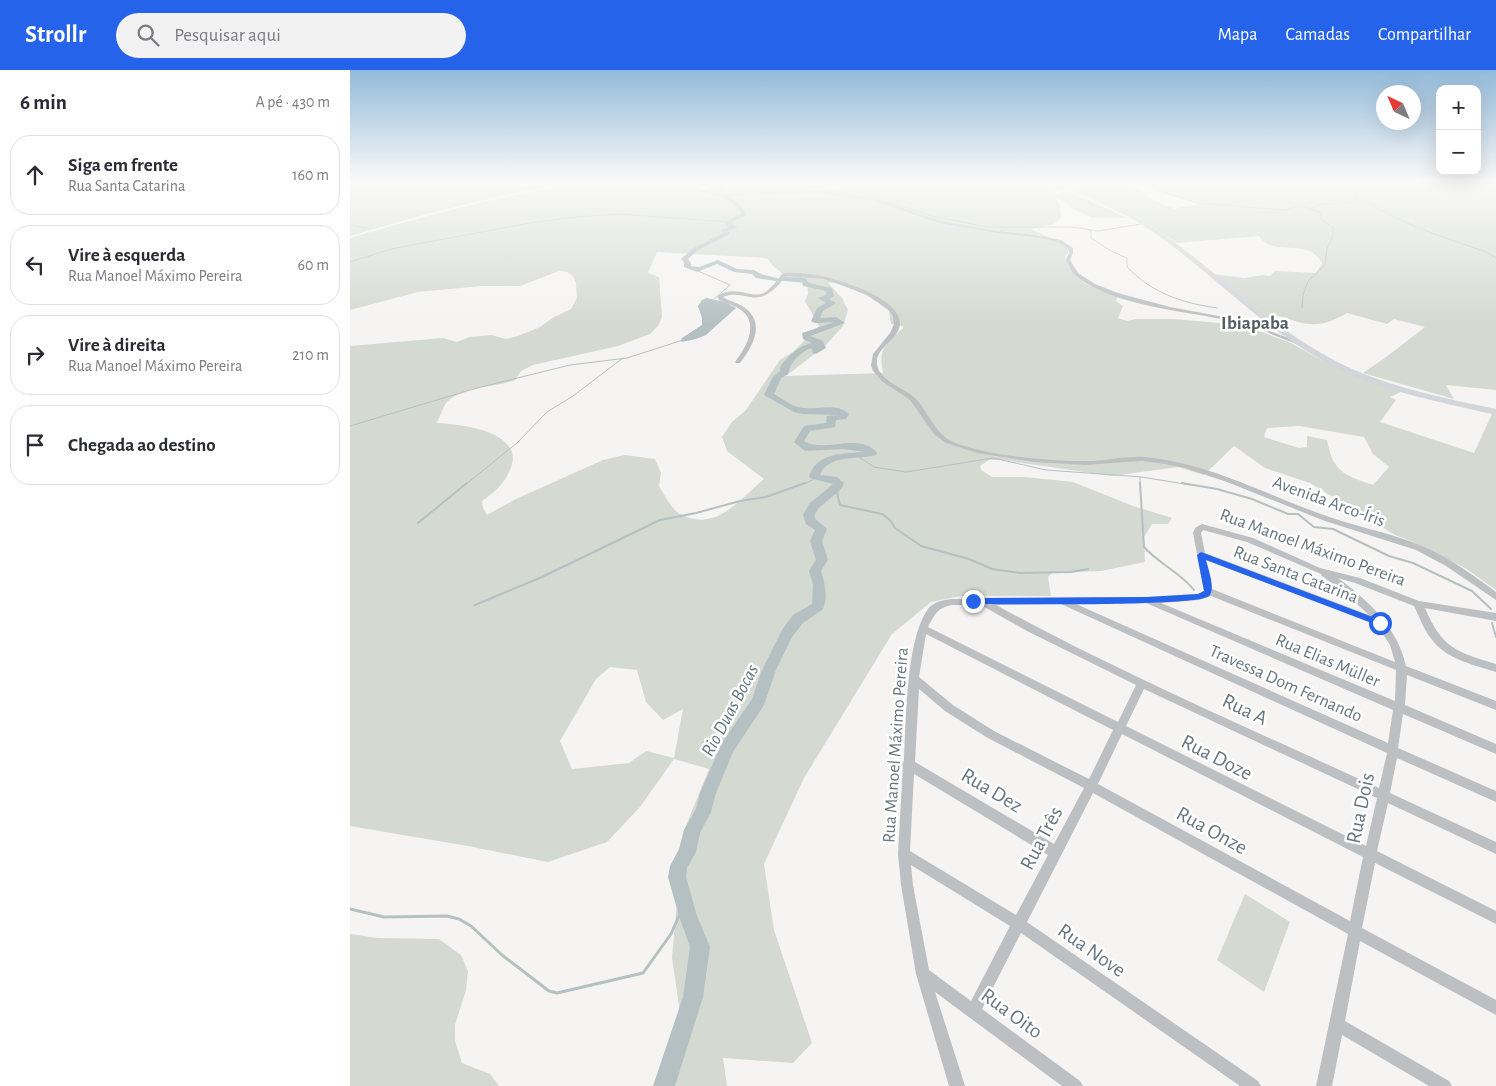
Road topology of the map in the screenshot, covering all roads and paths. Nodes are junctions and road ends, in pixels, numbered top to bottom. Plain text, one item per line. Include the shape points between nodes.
1 (987, 229) edge
2 (1152, 229) edge
3 (1299, 344) junction
4 (738, 362) dead end
5 (1496, 412) edge
6 (1201, 555) junction
7 (1318, 570) junction
8 (1208, 591) junction
9 (1496, 597) edge
10 (1147, 600) junction
11 (980, 601) junction
12 (1061, 601) junction
13 (1418, 604) junction
14 (1496, 617) edge
15 (1380, 623) junction
16 (922, 628) junction
17 (1401, 668) junction
18 (1496, 668) edge
19 (914, 679) junction
20 (1142, 683) junction
21 (1496, 706) edge
22 (1399, 708) junction
23 (1119, 728) junction
24 (1496, 749) edge
25 (1393, 751) junction
26 (908, 764) junction
27 (1091, 786) junction
28 (1384, 796) junction
29 (1496, 797) edge
30 (1496, 848) edge
31 (1055, 852) junction
32 (904, 854) junction
33 (1370, 855) junction
34 (1496, 918) edge
35 (1019, 924) junction
36 (1356, 932) junction
37 (923, 974) junction
38 (1496, 1008) edge
39 (973, 1010) junction
40 (1338, 1025) junction
41 (957, 1086) edge
42 (1075, 1086) edge
43 (1253, 1086) edge
44 (1324, 1086) edge
45 (1444, 1086) edge

1 - 3 street via 1053,239 1071,248 1068,260 1071,270 1097,289 1240,322
2 - 3 main road
3 - 5 main road via 1336,365 1377,381
4 - 9 street, Avenida Arco-Íris via 754,328 747,312 719,297 731,293 765,295 785,274 838,282 874,297 894,312 896,327 875,355 874,367 877,374 911,398 934,430 949,442 985,452 1061,462 1141,459 1210,472 1326,519 1417,548 1464,573
6 - 7 street, Rua Manoel Máximo Pereira via 1198,530 1207,527 1250,540
6 - 8 street, Rua Manoel Máximo Pereira
6 - 15 street, Rua Santa Catarina
7 - 13 street, Rua Manoel Máximo Pereira via 1357,580
7 - 15 street, Rua Dois via 1348,592
8 - 10 street, Rua Manoel Máximo Pereira via 1199,597
8 - 17 street
10 - 12 street, Rua Manoel Máximo Pereira
10 - 22 street, Rua Elias Müller
11 - 12 street, Rua Manoel Máximo Pereira
11 - 16 street, Rua Manoel Máximo Pereira via 941,604 929,613
11 - 20 street, Rua A
12 - 25 street, Travessa Dom Fernando
13 - 14 street, Rua Manoel Máximo Pereira
13 - 18 street via 1431,631 1444,646
15 - 17 street, Rua Dois via 1391,638
16 - 19 street, Rua Manoel Máximo Pereira
16 - 23 street, Rua Doze
17 - 21 street
17 - 22 street, Rua Dois
19 - 26 street, Rua Manoel Máximo Pereira
19 - 27 street, Rua Onze via 968,721
20 - 23 street, Rua Três
20 - 28 street, Rua A
22 - 24 street, Rua Elias Müller
22 - 25 street, Rua Dois
23 - 27 street, Rua Três
23 - 33 street, Rua Doze
25 - 28 street, Rua Dois
25 - 29 street, Travessa Dom Fernando
26 - 31 street, Rua Dez
26 - 32 street, Rua Manoel Máximo Pereira
27 - 31 street, Rua Três
27 - 36 street, Rua Onze
28 - 30 street, Rua A
28 - 33 street, Rua Dois
31 - 35 street, Rua Três
32 - 35 street, Rua Nove
32 - 37 street, Rua Manoel Máximo Pereira
33 - 34 street, Rua Doze
33 - 36 street, Rua Dois
35 - 39 street, Rua Três
35 - 43 street, Rua Nove
36 - 38 street, Rua Onze
36 - 40 street, Rua Dois
37 - 39 street, Rua Oito
37 - 41 street, Rua Manoel Máximo Pereira
39 - 42 street, Rua Oito
40 - 44 street, Rua Dois
40 - 45 street

